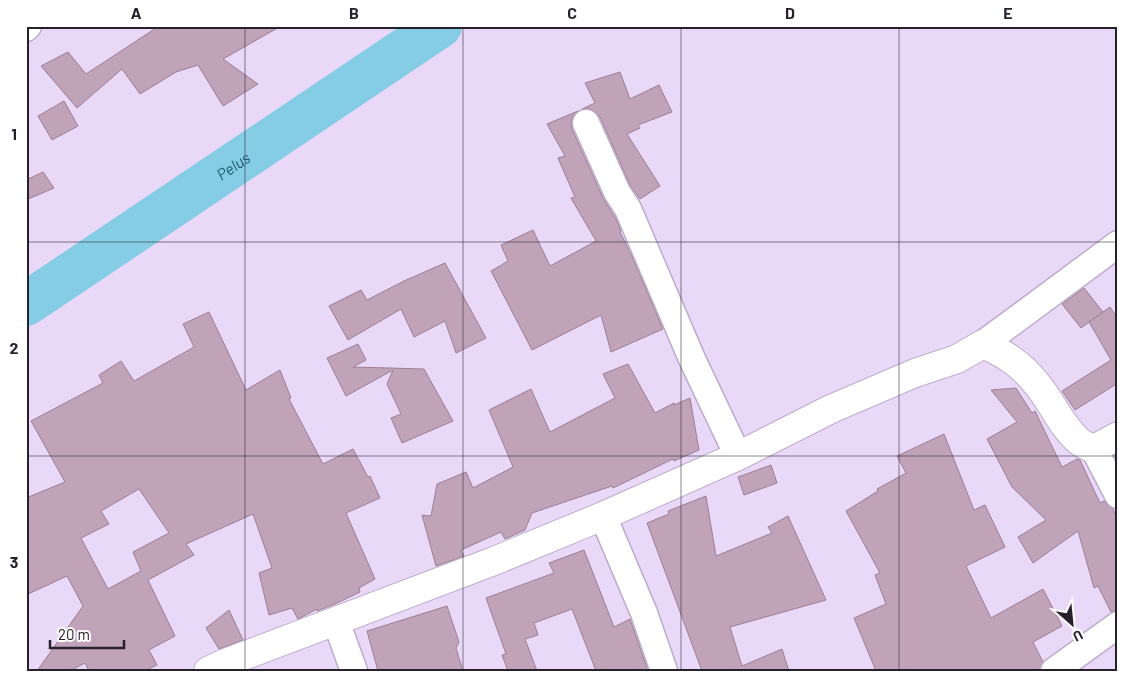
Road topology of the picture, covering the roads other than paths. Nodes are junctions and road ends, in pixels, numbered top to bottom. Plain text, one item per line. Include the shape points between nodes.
1 (586, 123) dead end
2 (1118, 244) edge
3 (983, 344) junction
4 (1118, 436) edge
5 (1094, 449) junction
6 (738, 456) junction
7 (1118, 495) edge
8 (603, 516) junction
9 (336, 621) junction
10 (1118, 625) edge
11 (208, 671) edge
12 (354, 671) edge
13 (664, 671) edge
14 (1054, 671) edge

1 - 6 street
2 - 3 street
3 - 5 street via 1004,353 1021,367 1069,431
3 - 6 street via 957,359 914,373 831,409
4 - 5 street
5 - 7 street
6 - 8 street
8 - 9 street via 494,562
8 - 13 street via 644,613
9 - 11 street
9 - 12 street
10 - 14 street

